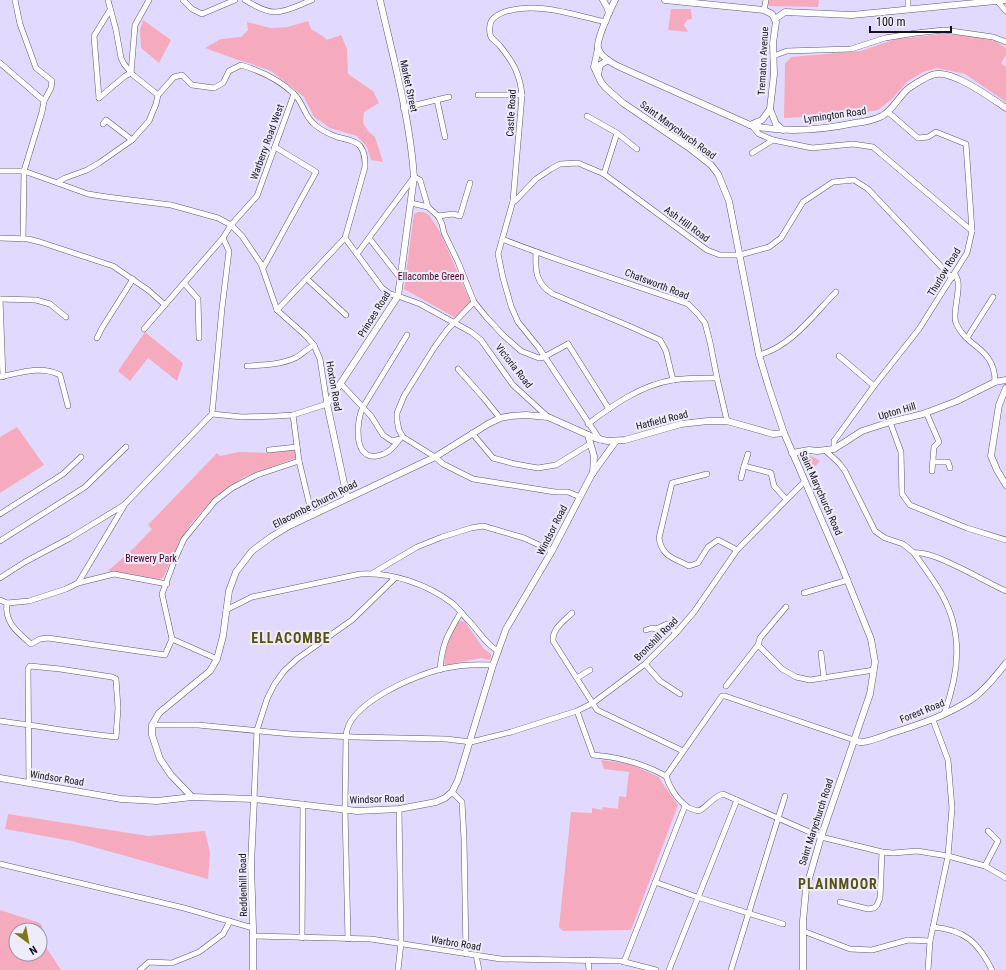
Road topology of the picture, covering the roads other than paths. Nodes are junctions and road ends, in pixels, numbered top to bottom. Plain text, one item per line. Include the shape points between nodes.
1 (15, 0) edge
2 (108, 0) edge
3 (149, 0) edge
4 (183, 0) edge
5 (235, 0) edge
6 (245, 0) edge
7 (312, 0) edge
8 (380, 0) edge
9 (603, 0) edge
10 (615, 0) edge
11 (665, 0) edge
12 (766, 0) edge
13 (908, 0) edge
14 (995, 0) edge
15 (1000, 0) edge
16 (1006, 0) edge
17 (908, 9) junction
18 (110, 10) junction
19 (764, 10) junction
20 (1006, 11) edge
21 (608, 13) junction
22 (774, 17) junction
23 (606, 22) junction
24 (1006, 42) edge
25 (598, 49) junction
26 (773, 56) junction
27 (608, 60) junction
28 (0, 63) edge
29 (131, 73) junction
30 (598, 74) junction
31 (294, 94) junction
32 (158, 95) junction
33 (478, 95) dead end
34 (522, 95) junction
35 (449, 97) dead end
36 (438, 100) junction
37 (44, 102) junction
38 (403, 108) junction
39 (1006, 108) edge
40 (770, 109) junction
41 (888, 112) junction
42 (587, 116) dead end
43 (103, 124) dead end
44 (750, 125) junction
45 (783, 130) junction
46 (617, 133) junction
47 (446, 137) dead end
48 (132, 140) junction
49 (773, 140) junction
50 (275, 147) junction
51 (637, 149) dead end
52 (752, 153) dead end
53 (0, 171) edge
54 (24, 171) junction
55 (604, 174) junction
56 (414, 177) junction
57 (58, 182) junction
58 (470, 183) dead end
59 (513, 201) junction
60 (411, 203) junction
61 (428, 207) junction
62 (438, 216) junction
63 (231, 225) junction
64 (972, 231) junction
65 (0, 238) edge
66 (223, 238) junction
67 (345, 238) junction
68 (369, 238) junction
69 (23, 239) junction
70 (502, 239) junction
71 (536, 252) junction
72 (357, 254) junction
73 (740, 255) junction
74 (263, 268) junction
75 (954, 276) junction
76 (133, 279) junction
77 (307, 279) junction
78 (401, 279) junction
79 (184, 283) junction
80 (836, 292) dead end
81 (398, 296) junction
82 (993, 297) dead end
83 (0, 299) edge
84 (474, 302) junction
85 (165, 305) junction
86 (277, 310) junction
87 (346, 315) dead end
88 (66, 317) dead end
89 (454, 322) junction
90 (144, 330) dead end
91 (407, 335) dead end
92 (97, 338) dead end
93 (199, 338) dead end
94 (967, 338) junction
95 (314, 345) junction
96 (759, 355) junction
97 (839, 356) dead end
98 (544, 357) junction
99 (247, 366) dead end
100 (458, 369) dead end
101 (1, 377) edge
102 (717, 378) junction
103 (673, 380) junction
104 (1006, 380) edge
105 (995, 382) junction
106 (341, 384) junction
107 (874, 386) junction
108 (1006, 388) edge
109 (327, 404) junction
110 (68, 406) dead end
111 (363, 407) junction
112 (609, 409) junction
113 (926, 412) junction
114 (212, 414) junction
115 (293, 415) junction
116 (548, 417) junction
117 (500, 418) junction
118 (727, 421) junction
119 (890, 422) junction
120 (588, 424) junction
121 (472, 433) junction
122 (784, 433) junction
123 (588, 435) junction
124 (401, 438) junction
125 (600, 440) junction
126 (616, 441) junction
127 (590, 444) junction
128 (126, 447) dead end
129 (297, 447) junction
130 (834, 449) junction
131 (269, 450) dead end
132 (826, 451) junction
133 (792, 453) junction
134 (748, 454) dead end
135 (81, 457) dead end
136 (435, 457) junction
137 (299, 461) junction
138 (933, 462) junction
139 (744, 466) junction
140 (950, 468) dead end
141 (932, 471) dead end
142 (592, 474) junction
143 (707, 474) dead end
144 (741, 478) dead end
145 (805, 481) junction
146 (1006, 484) edge
147 (347, 497) junction
148 (580, 497) junction
149 (786, 499) junction
150 (124, 506) junction
151 (0, 514) edge
152 (312, 515) junction
153 (1006, 540) edge
154 (0, 541) edge
155 (737, 550) junction
156 (552, 551) junction
157 (914, 553) junction
158 (373, 573) junction
159 (0, 578) edge
160 (395, 578) junction
161 (848, 580) junction
162 (78, 583) junction
163 (167, 584) junction
164 (1006, 591) edge
165 (804, 593) dead end
166 (0, 600) edge
167 (7, 603) junction
168 (786, 606) dead end
169 (226, 610) junction
170 (461, 612) junction
171 (572, 613) dead end
172 (646, 630) dead end
173 (676, 633) junction
174 (172, 640) junction
175 (758, 645) junction
176 (498, 651) junction
177 (821, 653) dead end
178 (217, 659) junction
179 (1006, 663) edge
180 (645, 664) junction
181 (493, 665) junction
182 (440, 670) junction
183 (590, 670) dead end
184 (874, 670) junction
185 (577, 678) junction
186 (824, 678) junction
187 (726, 686) dead end
188 (680, 694) dead end
189 (593, 703) junction
190 (578, 711) junction
191 (944, 714) junction
192 (933, 720) junction
193 (0, 721) edge
194 (28, 725) junction
195 (152, 725) junction
196 (256, 730) junction
197 (346, 737) junction
198 (854, 740) junction
199 (470, 742) junction
200 (683, 752) junction
201 (666, 776) junction
202 (0, 778) edge
203 (29, 783) junction
204 (452, 792) junction
205 (785, 796) dead end
206 (192, 797) junction
207 (254, 799) junction
208 (738, 800) junction
209 (303, 804) junction
210 (685, 806) junction
211 (345, 810) junction
212 (399, 810) junction
213 (778, 818) junction
214 (988, 831) dead end
215 (821, 838) junction
216 (882, 852) junction
217 (948, 856) junction
218 (0, 864) edge
219 (985, 866) junction
220 (1006, 878) edge
221 (655, 882) junction
222 (697, 897) junction
223 (840, 902) dead end
224 (748, 913) junction
225 (230, 921) junction
226 (783, 924) dead end
227 (933, 927) junction
228 (254, 928) junction
229 (803, 931) junction
230 (253, 936) junction
231 (302, 938) junction
232 (348, 939) junction
233 (930, 941) junction
234 (401, 943) junction
235 (466, 954) junction
236 (476, 955) junction
237 (588, 960) junction
238 (624, 962) junction
239 (140, 970) edge
240 (253, 970) edge
241 (398, 970) edge
242 (479, 970) edge
243 (589, 970) edge
244 (656, 970) edge
245 (669, 970) edge
246 (731, 970) edge
247 (803, 970) edge
248 (928, 970) edge
249 (992, 970) edge

1 - 37 street via 20,24 36,68 52,81
2 - 18 street
3 - 29 street via 135,25
4 - 5 street via 202,14
6 - 7 street via 274,12
8 - 38 street, Market Street
9 - 21 street
10 - 21 street
11 - 19 street
12 - 19 street
13 - 17 street
14 - 15 street
14 - 17 street
15 - 16 street
15 - 20 street via 999,4
17 - 22 street via 852,15 785,12
18 - 29 street via 121,58
18 - 29 street via 94,36 100,98
19 - 22 street
21 - 23 street
22 - 26 street, Trematon Avenue
23 - 25 street
23 - 34 street, Castle Road via 555,10 526,7 509,10 492,19 489,25 491,37 513,63 521,81
24 - 26 street via 993,37 944,30 885,38 850,49 787,51
25 - 27 street, Lymington Road
25 - 30 street via 594,67
26 - 40 street, Trematon Avenue via 774,74
27 - 30 street via 600,65
27 - 44 street, Lymington Road
28 - 37 street
29 - 32 street
30 - 73 street, Saint Marychurch Road via 606,88 623,103 711,165 718,174 729,201
31 - 32 street via 272,76 241,65 229,71 223,83 214,88 192,85 182,74 174,77
31 - 50 street, Warberry Road West
31 - 67 street, Warberry Road West via 312,123 328,133 355,142 363,150 365,167
32 - 48 street via 149,122
33 - 34 street
34 - 59 street, Castle Road
35 - 36 street
36 - 38 street
36 - 47 street
37 - 54 street
38 - 56 street, Market Street
39 - 41 street, Lymington Road via 964,81 936,74 909,89
40 - 44 street, Trematon Avenue via 762,120
40 - 45 street, Trematon Avenue via 776,124
41 - 45 street, Lymington Road via 870,120 840,126
41 - 64 street, Thurlow Road via 918,138 928,137 936,132 966,144
42 - 46 street
43 - 48 street via 106,120
44 - 45 street, Lymington Road
44 - 49 street via 759,134
46 - 51 street
46 - 55 street
48 - 57 street via 99,163
49 - 52 street
49 - 64 street via 812,148 853,144 873,147
50 - 63 street, Warberry Road West via 257,196
50 - 74 street via 316,172
53 - 54 street, Hoxton Road
54 - 57 street, Hoxton Road
54 - 69 street
55 - 59 street, Ash Hill Road via 578,163 560,164 536,179
55 - 73 street, Ash Hill Road via 707,250 720,255
56 - 60 street, Princes Road
56 - 61 street via 420,180
56 - 68 street
57 - 63 street, Hoxton Road via 88,194 171,205 218,218
58 - 62 street via 460,216
59 - 70 street, Castle Road
60 - 61 street
60 - 78 street, Princes Road
61 - 62 street
62 - 84 street
63 - 66 street, Warberry Road West
63 - 74 street, Hoxton Road via 242,236
64 - 75 street, Thurlow Road via 968,253
65 - 69 street
66 - 79 street, Warberry Road West
66 - 114 street via 229,252
67 - 72 street, Victoria Road
67 - 77 street
68 - 72 street
68 - 78 street
69 - 76 street via 40,242 113,266
70 - 71 street, Chatsworth Road
70 - 98 street, Castle Road via 498,254 511,306 518,322
71 - 102 street, Chatsworth Road via 688,304 705,323
71 - 103 street via 535,265 540,283 545,290 657,338 666,351
72 - 81 street, Victoria Road via 382,288
73 - 75 street, Ash Hill Road via 769,246 781,238 804,202 824,187 833,182 854,180 868,189
73 - 96 street, Saint Marychurch Road
74 - 86 street, Hoxton Road
75 - 94 street via 959,283 955,322
75 - 107 street, Thurlow Road via 919,329
76 - 85 street
76 - 92 street
77 - 86 street
77 - 87 street
78 - 81 street, Princes Road
79 - 85 street, Warberry Road West
79 - 93 street via 198,299
80 - 96 street via 789,341
81 - 89 street, Victoria Road via 420,304
81 - 106 street, Princes Road
82 - 94 street
83 - 88 street via 36,300 50,304
83 - 101 street
84 - 89 street
84 - 98 street via 521,351 539,358
85 - 90 street, Warberry Road West
86 - 95 street, Hoxton Road
89 - 116 street, Victoria Road via 481,340 514,385
89 - 124 street via 434,348 404,396 397,413
91 - 111 street
94 - 105 street via 987,356 995,371
95 - 99 street via 285,361
95 - 109 street, Hoxton Road via 320,359
96 - 122 street, Saint Marychurch Road
97 - 107 street
98 - 112 street via 568,344
98 - 120 street, Castle Road
100 - 117 street
101 - 110 street via 29,371 52,371 60,375
102 - 103 street
102 - 118 street, Chatsworth Road
103 - 112 street via 642,389
104 - 105 street, Upton Hill
105 - 113 street, Upton Hill via 957,401
106 - 109 street, Princes Road
106 - 111 street
107 - 130 street, Thurlow Road via 834,441
108 - 146 street via 999,405 991,456 996,470
109 - 115 street
109 - 147 street, Hoxton Road
111 - 124 street via 383,435 392,441
111 - 124 street via 359,418 358,440 367,455 372,457 384,454
112 - 120 street
113 - 119 street, Upton Hill
113 - 138 street via 939,442 934,447
114 - 115 street via 261,417
114 - 150 street
115 - 129 street
116 - 117 street, Ellacombe Church Road via 526,415
116 - 123 street, Victoria Road
117 - 121 street, Ellacombe Church Road
118 - 122 street, Hatfield Road via 772,434
118 - 126 street, Hatfield Road via 681,424
119 - 130 street, Upton Hill via 862,431
119 - 153 street via 901,452 902,494 910,504 967,528
120 - 125 street, Castle Road
121 - 127 street via 493,458 538,468 556,465
121 - 136 street, Ellacombe Church Road
122 - 133 street, Saint Marychurch Road
123 - 125 street, Victoria Road
123 - 127 street, Windsor Road
124 - 136 street
125 - 126 street, Victoria Road
126 - 142 street, Windsor Road
127 - 142 street, Windsor Road via 594,456
128 - 154 street via 85,486
129 - 131 street
129 - 137 street
130 - 132 street, Upton Hill
132 - 133 street, Upton Hill
132 - 157 street via 845,471 875,531 885,538 903,544
133 - 145 street, Saint Marychurch Road
134 - 139 street
135 - 151 street via 63,474
136 - 147 street, Ellacombe Church Road
136 - 148 street via 443,464 473,479 568,492
137 - 152 street
137 - 163 street via 257,475 232,488 215,501 184,539
138 - 140 street via 948,462
138 - 141 street
139 - 144 street
139 - 149 street via 771,473 774,486
142 - 148 street, Windsor Road
143 - 155 street via 672,483 659,538 660,546 669,556 689,566 698,563 708,547 718,540
145 - 149 street, Bronshill Road
145 - 161 street, Saint Marychurch Road
147 - 152 street, Ellacombe Church Road
148 - 156 street, Windsor Road
149 - 155 street, Bronshill Road
150 - 159 street
150 - 162 street
152 - 169 street, Ellacombe Church Road via 289,526 252,551 236,572
155 - 173 street, Bronshill Road via 694,612
156 - 158 street via 524,538 483,526 442,537 418,547
156 - 176 street, Windsor Road via 506,629
157 - 164 street via 921,552 934,557
157 - 191 street via 941,594 956,636 958,655 954,684
158 - 160 street
158 - 169 street via 252,597
160 - 170 street via 420,585 441,596
160 - 196 street via 352,620 284,671 267,699
161 - 165 street
161 - 184 street, Saint Marychurch Road via 871,639
162 - 163 street via 114,574
162 - 167 street via 28,601
163 - 174 street via 162,594
166 - 167 street
167 - 174 street via 8,622 31,644 48,638 165,654
168 - 175 street via 760,638
169 - 178 street, Ellacombe Church Road
170 - 176 street via 475,626 486,643
170 - 182 street via 446,638
171 - 185 street via 556,630 553,642
172 - 173 street via 667,624
173 - 180 street, Bronshill Road
174 - 178 street
175 - 186 street via 782,669 796,677 810,680
175 - 187 street
176 - 181 street, Windsor Road
177 - 186 street
178 - 195 street, Ellacombe Church Road via 210,671 159,713
179 - 191 street, Forest Road via 979,693
180 - 188 street via 660,682
180 - 189 street, Bronshill Road
181 - 182 street via 477,664
181 - 199 street, Windsor Road
182 - 197 street via 409,680 370,701 350,720
183 - 185 street
184 - 186 street
184 - 198 street, Saint Marychurch Road via 870,694
185 - 189 street
189 - 190 street, Bronshill Road
189 - 200 street via 597,710
190 - 199 street, Bronshill Road
190 - 201 street via 593,755 628,760
191 - 192 street, Forest Road
192 - 198 street, Forest Road via 861,743
192 - 217 street via 948,760 952,808
193 - 194 street
194 - 194 street via 30,666 116,679 116,737
194 - 203 street
195 - 196 street, Bronshill Road via 198,725
195 - 206 street via 160,759 175,780
196 - 197 street, Bronshill Road
196 - 207 street
197 - 199 street, Bronshill Road via 433,738
197 - 211 street
198 - 200 street via 722,696
198 - 215 street, Saint Marychurch Road
199 - 204 street, Windsor Road
200 - 201 street
201 - 210 street via 674,793
202 - 203 street, Windsor Road
203 - 206 street, Windsor Road via 121,799 157,801
204 - 212 street, Windsor Road via 436,802
204 - 235 street via 462,802
205 - 213 street
206 - 207 street, Windsor Road
207 - 209 street, Windsor Road
207 - 228 street, Reddenhill Road via 251,866
208 - 210 street via 723,794 699,811
208 - 213 street
208 - 222 street
209 - 211 street, Windsor Road
209 - 231 street
210 - 221 street
211 - 212 street, Windsor Road
211 - 232 street
212 - 234 street
213 - 215 street
213 - 224 street
214 - 219 street via 998,841
215 - 216 street
215 - 229 street, Saint Marychurch Road via 806,889
216 - 217 street via 917,851
216 - 223 street via 878,905 868,909
217 - 219 street
217 - 227 street
218 - 225 street
219 - 220 street
221 - 222 street
221 - 238 street
222 - 224 street
222 - 245 street
224 - 226 street
224 - 246 street
225 - 228 street
225 - 239 street via 223,934 199,952 172,963 149,962
227 - 233 street
227 - 249 street via 944,928 972,940
228 - 230 street, Reddenhill Road
229 - 233 street via 850,949 872,950 908,940
229 - 247 street, Saint Marychurch Road
230 - 231 street, Warbro Road
230 - 240 street, Reddenhill Road
231 - 232 street, Warbro Road
232 - 234 street, Warbro Road via 371,938
233 - 248 street
234 - 235 street, Warbro Road
234 - 241 street
235 - 236 street, Warbro Road
236 - 237 street, Warbro Road via 501,959
236 - 242 street
237 - 238 street, Warbro Road
237 - 243 street
238 - 244 street, Warbro Road

